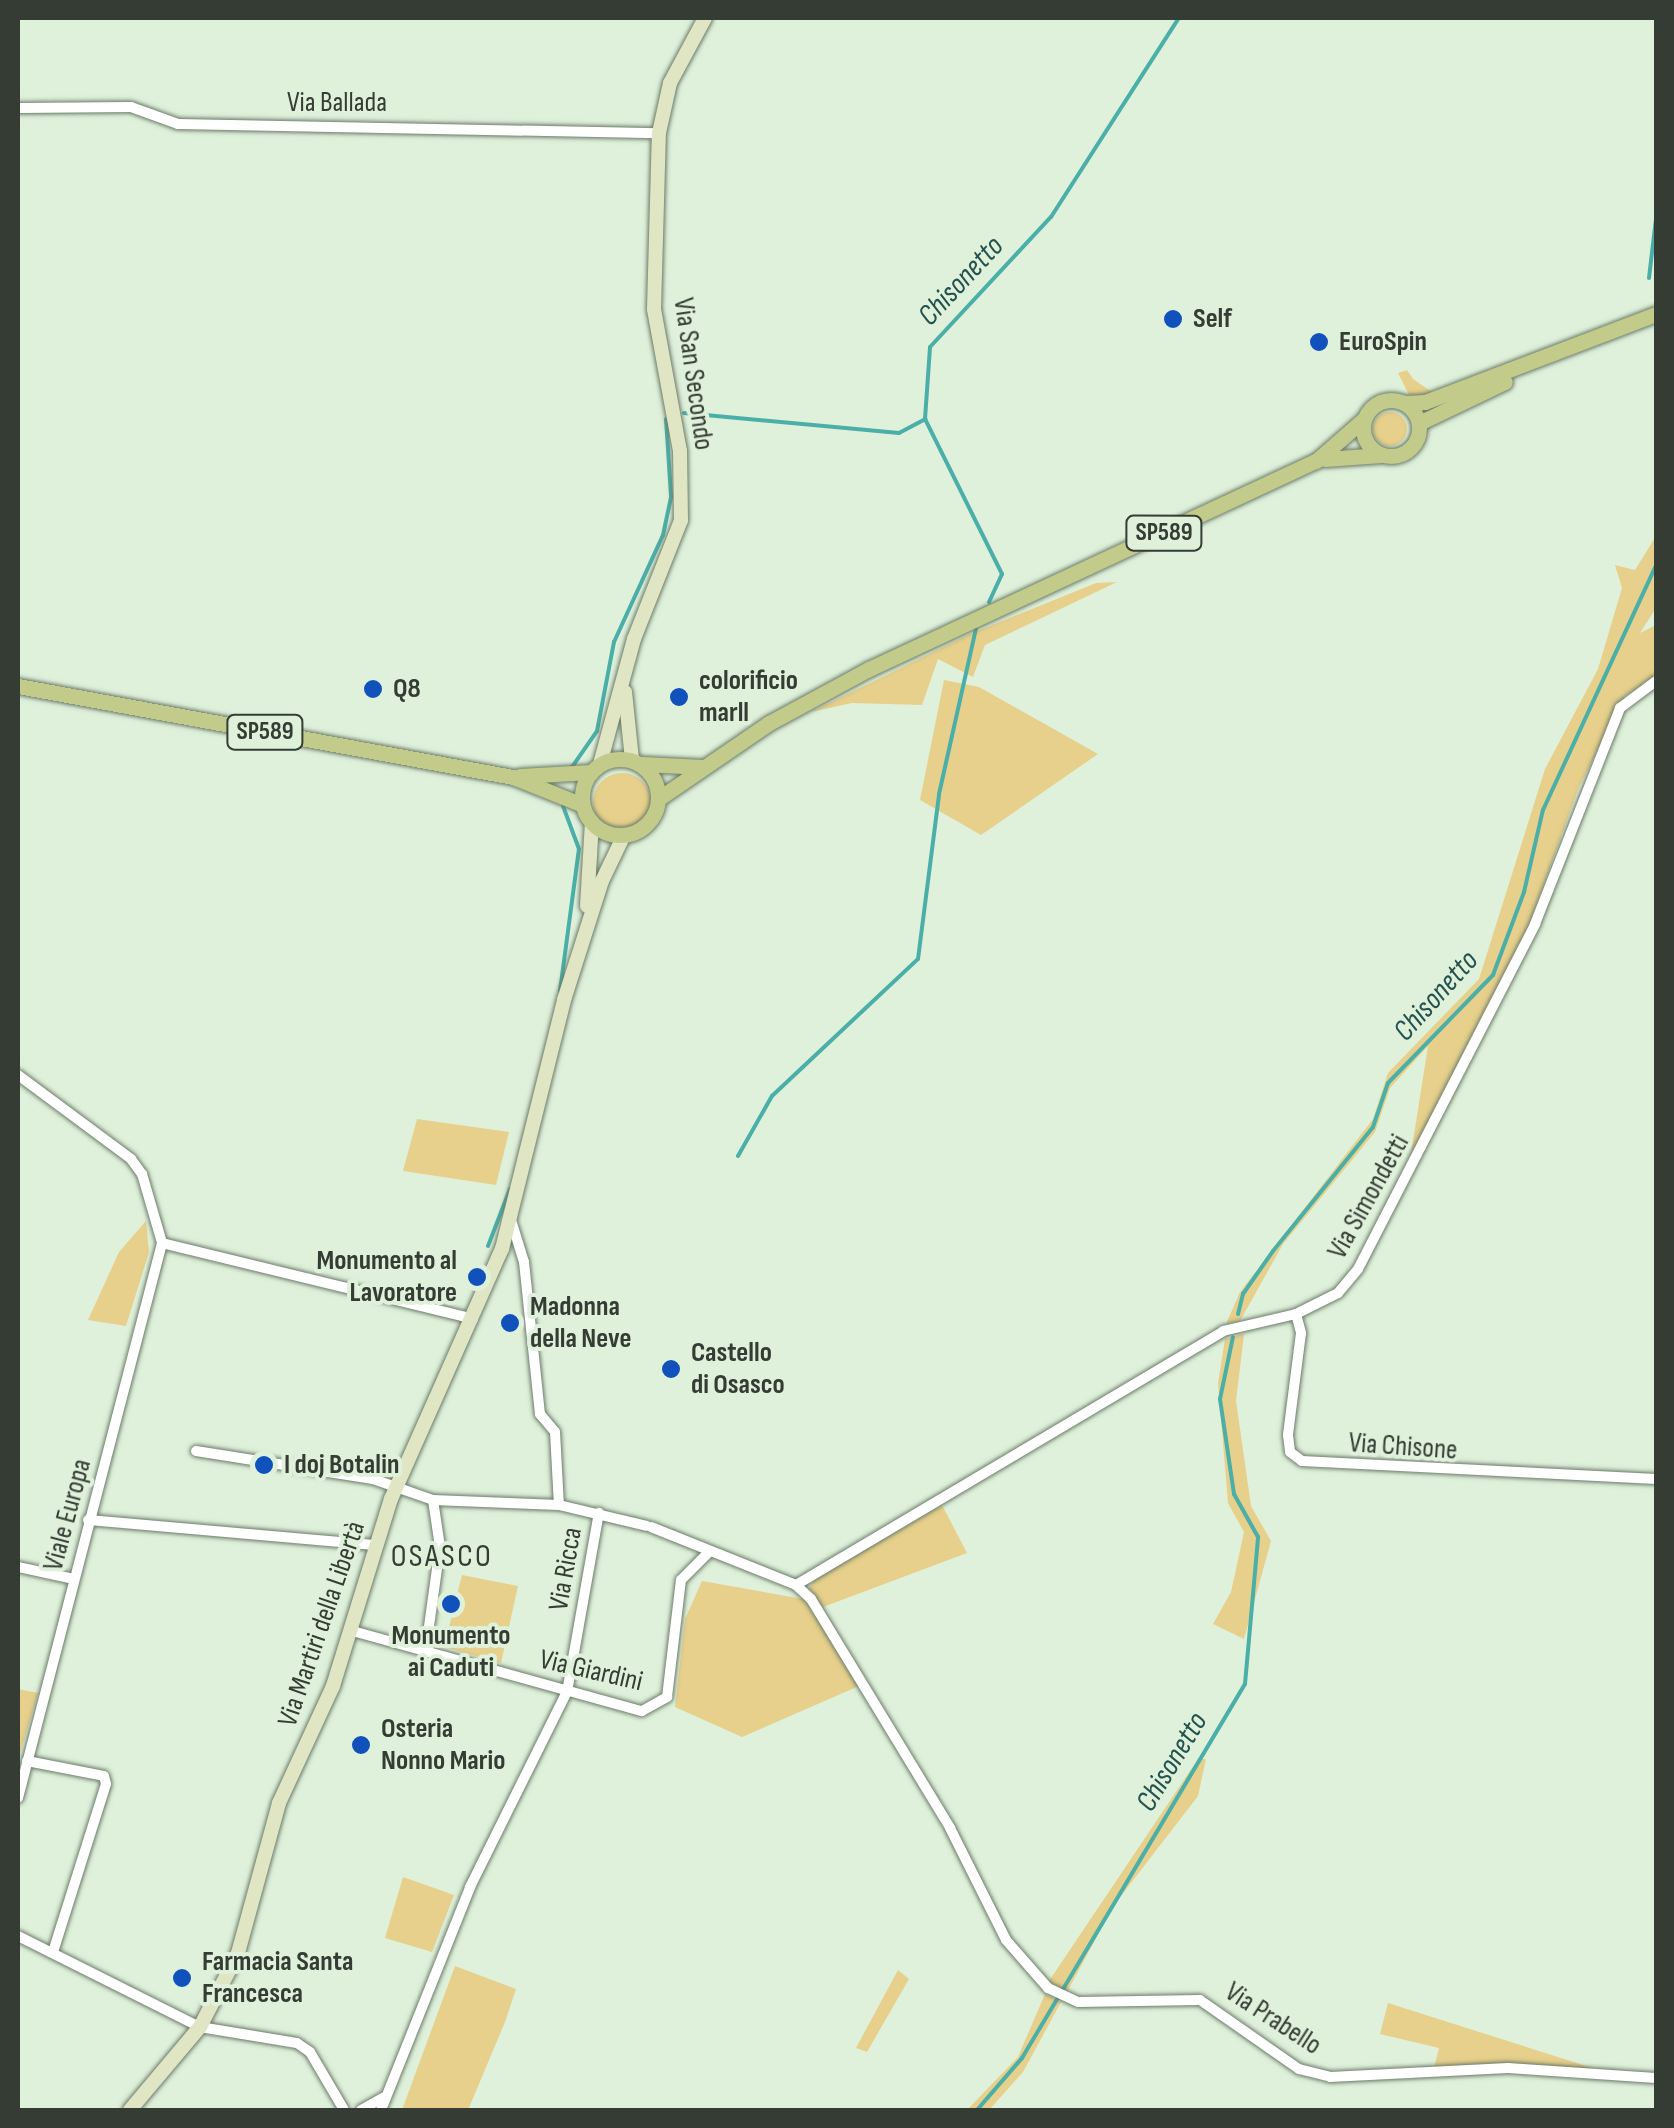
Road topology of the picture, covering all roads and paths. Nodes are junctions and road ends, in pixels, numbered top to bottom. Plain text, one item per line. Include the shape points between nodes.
1 (705, 18) edge
2 (18, 108) edge
3 (660, 132) junction
4 (1656, 314) edge
5 (1656, 324) edge
6 (1405, 403) junction
7 (1364, 419) junction
8 (1419, 423) junction
9 (1385, 456) junction
10 (1316, 461) junction
11 (623, 677) junction
12 (1656, 681) edge
13 (18, 686) edge
14 (636, 762) junction
15 (708, 766) junction
16 (595, 768) junction
17 (514, 777) junction
18 (658, 800) junction
19 (583, 804) junction
20 (592, 822) junction
21 (624, 835) junction
22 (577, 962) junction
23 (18, 1075) edge
24 (511, 1220) junction
25 (162, 1242) junction
26 (1296, 1314) junction
27 (473, 1319) junction
28 (196, 1450) dead end
29 (1656, 1479) edge
30 (396, 1485) junction
31 (434, 1500) junction
32 (559, 1505) junction
33 (599, 1513) junction
34 (88, 1520) junction
35 (376, 1545) junction
36 (708, 1553) junction
37 (18, 1567) edge
38 (74, 1579) junction
39 (796, 1584) junction
40 (349, 1630) junction
41 (426, 1648) junction
42 (567, 1692) junction
43 (27, 1760) junction
44 (18, 1798) edge
45 (18, 1936) edge
46 (53, 1952) junction
47 (200, 2027) junction
48 (1656, 2078) edge
49 (384, 2097) junction
50 (130, 2110) edge
51 (344, 2110) edge
52 (361, 2110) edge
53 (381, 2110) edge

1 - 3 street, Via San Secondo via 670,82
2 - 3 street, Via Ballada via 131,107 178,124
3 - 11 street, Via San Secondo via 654,309 680,452 681,520
4 - 6 main road, SP589 via 1424,402
5 - 8 main road via 1458,400
6 - 7 main road, SP589 via 1379,402
6 - 8 main road
7 - 9 main road via 1364,438
7 - 10 main road, SP589
8 - 9 main road via 1411,448
9 - 10 main road, SP589 via 1354,452
10 - 15 main road, SP589 via 869,669 769,723
11 - 14 street
11 - 16 street, Via San Secondo
12 - 26 street, Via Simondetti via 1620,708 1535,924 1358,1269 1338,1293
13 - 17 main road, SP589
14 - 15 main road, SP589
14 - 16 main road, SP589
14 - 18 main road via 654,780
15 - 18 main road, SP589
16 - 17 main road, SP589
16 - 19 main road
17 - 19 main road, SP589
18 - 21 main road, SP589 via 651,819
19 - 20 main road, SP589
20 - 21 main road
20 - 22 street, SP589 via 592,876
21 - 22 street, SP589
22 - 24 street, Via Martiri della Libertà / SP589
23 - 25 street via 131,1159 142,1174
24 - 27 street, Via Martiri della Libertà / SP589
24 - 32 street via 524,1262 540,1414 555,1432
25 - 27 street
25 - 34 street, Viale Europa
26 - 29 street, Via Chisone via 1301,1333 1288,1434 1290,1452 1302,1461
26 - 39 street, Via Simondetti via 1223,1331
27 - 30 street, Via Martiri della Libertà / SP589 via 450,1356
28 - 30 street
30 - 31 street
30 - 35 street, Via Martiri della Libertà / SP589
31 - 32 street
31 - 41 street via 440,1547
32 - 33 street
33 - 36 street via 649,1526
33 - 42 street, Via Ricca
34 - 35 street
34 - 38 street, Viale Europa
35 - 40 street, Via Martiri della Libertà / SP589
36 - 39 street
36 - 42 street, Via Giardini via 681,1580 663,1704 642,1712
37 - 38 street
38 - 43 street, Viale Europa
39 - 48 street, Via Prabello via 839,1637 1006,1940 1048,1988 1078,2002 1200,2000 1299,2068 1330,2077 1508,2068
40 - 41 street, Via Giardini
40 - 47 street, Via Martiri della Libertà / SP589 via 333,1686 279,1802 238,1953
41 - 42 street, Via Giardini
42 - 49 street, Via Ricca via 470,1887
43 - 44 street, Viale Europa
43 - 46 street via 104,1776 106,1784
45 - 46 street
46 - 47 street
47 - 50 street, Via Martiri della Libertà / SP589
47 - 51 street via 297,2043 310,2052
49 - 52 street
49 - 53 street, Via Ricca

